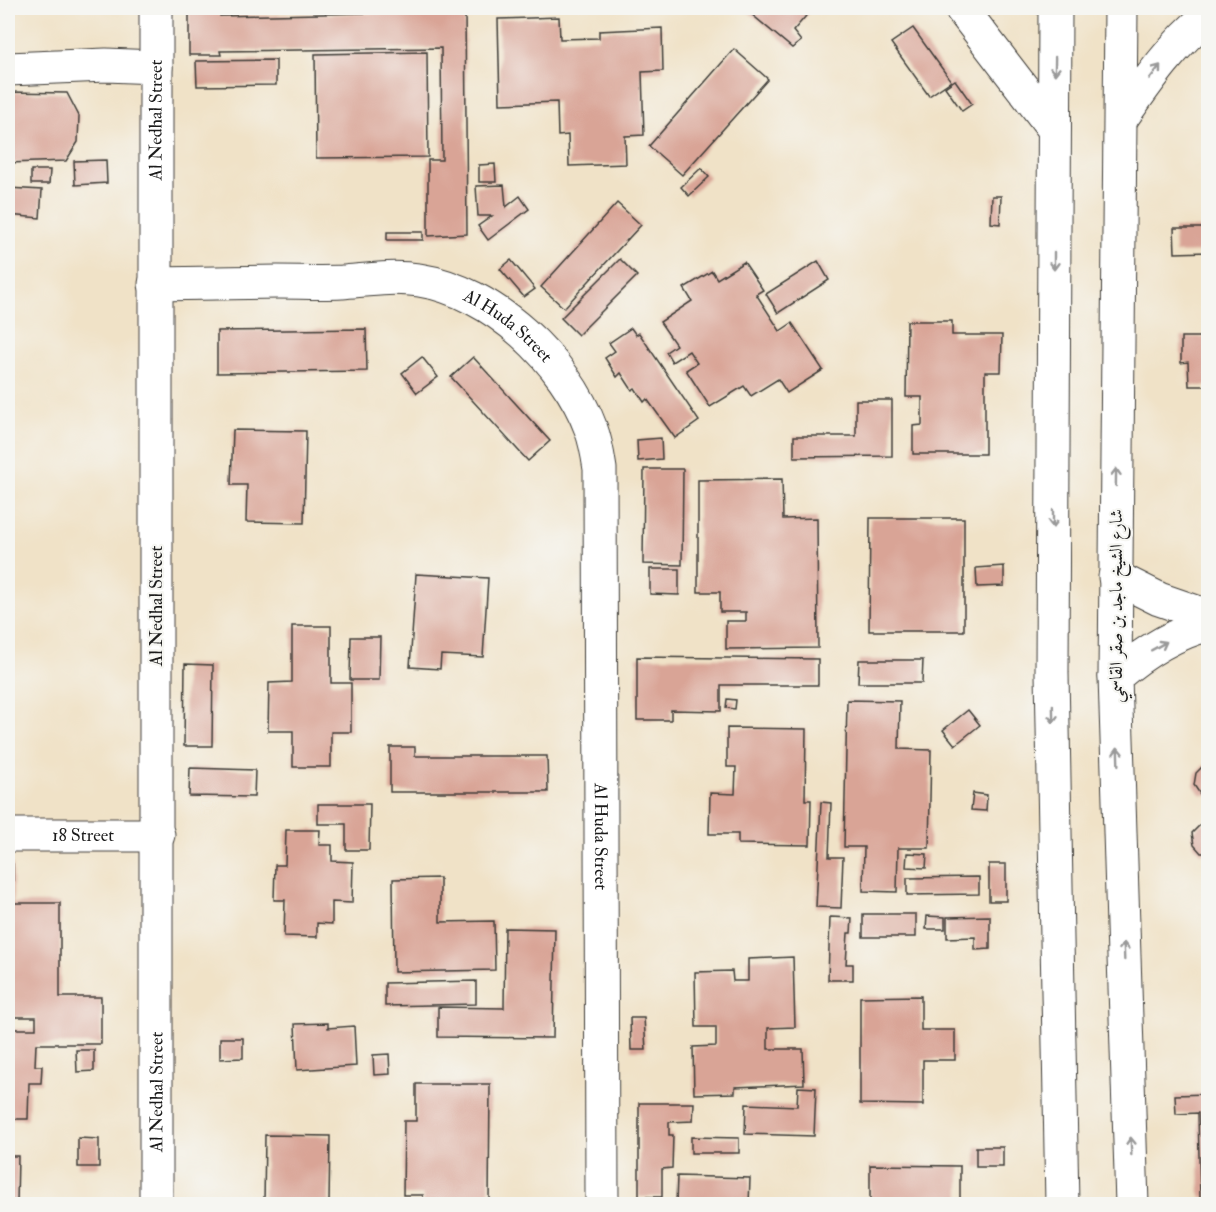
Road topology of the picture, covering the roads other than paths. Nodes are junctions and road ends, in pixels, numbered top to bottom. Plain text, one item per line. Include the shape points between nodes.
1 (156, 8) edge
2 (961, 8) edge
3 (1055, 8) edge
4 (1121, 8) edge
5 (1209, 16) edge
6 (156, 67) junction
7 (8, 69) edge
8 (1121, 119) junction
9 (1054, 129) junction
10 (155, 284) junction
11 (1115, 577) junction
12 (1209, 616) edge
13 (1209, 625) edge
14 (1115, 677) junction
15 (8, 835) edge
16 (158, 835) junction
17 (1136, 1200) edge
18 (156, 1204) edge
19 (602, 1204) edge
20 (1062, 1204) edge

1 - 6 street, Al Nedhal Street
2 - 9 street
3 -> 9 street
4 - 8 street, شارع الشيخ ماجد بن صقر القاسمي
8 -> 5 street via 1156,69
6 - 7 street
6 - 10 street, Al Nedhal Street
11 -> 8 street, شارع الشيخ ماجد بن صقر القاسمي
9 -> 20 street via 1052,673
10 - 16 street, Al Nedhal Street
10 - 19 street, Al Huda Street via 343,282 383,277 422,280 463,294 509,321 543,354 575,395 592,431 600,469
11 - 12 street via 1159,599
11 - 14 street, شارع الشيخ ماجد بن صقر القاسمي
14 -> 13 street via 1156,646
17 -> 14 street, شارع الشيخ ماجد بن صقر القاسمي
15 - 16 street, 18 Street
16 - 18 street, Al Nedhal Street

